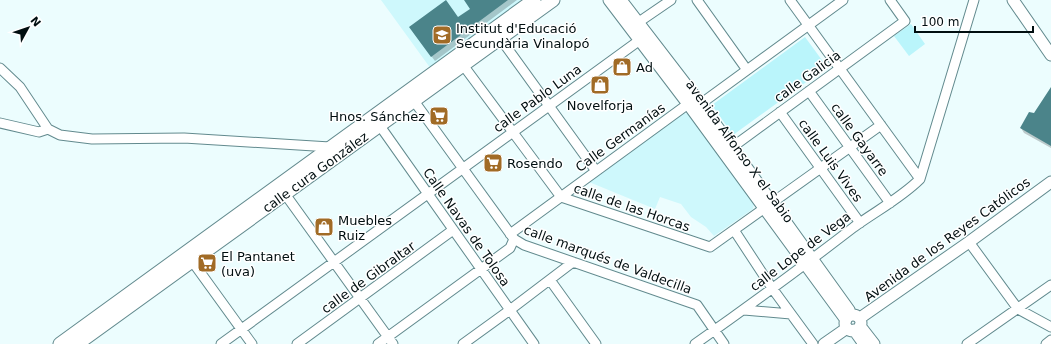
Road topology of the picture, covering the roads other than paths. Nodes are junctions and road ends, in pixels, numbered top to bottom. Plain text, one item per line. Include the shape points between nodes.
1 (534, 0) edge
2 (553, 0) edge
3 (609, 0) edge
4 (621, 0) edge
5 (671, 0) edge
6 (697, 0) edge
7 (790, 0) edge
8 (843, 0) edge
9 (890, 0) edge
10 (974, 0) edge
11 (1013, 0) edge
12 (808, 25) junction
13 (634, 26) junction
14 (643, 37) junction
15 (500, 38) junction
16 (1051, 55) edge
17 (463, 65) junction
18 (0, 68) edge
19 (840, 69) junction
20 (747, 70) junction
21 (809, 91) junction
22 (414, 101) junction
23 (549, 105) junction
24 (694, 106) junction
25 (780, 112) junction
26 (0, 122) edge
27 (881, 125) junction
28 (380, 126) junction
29 (48, 128) junction
30 (512, 132) junction
31 (330, 147) junction
32 (850, 148) junction
33 (728, 150) junction
34 (462, 168) junction
35 (820, 168) junction
36 (596, 171) junction
37 (920, 179) junction
38 (1051, 182) edge
39 (285, 194) junction
40 (428, 194) junction
41 (561, 196) junction
42 (890, 203) junction
43 (768, 205) junction
44 (860, 223) junction
45 (454, 230) junction
46 (734, 230) junction
47 (512, 236) junction
48 (969, 242) junction
49 (192, 261) junction
50 (809, 261) junction
51 (334, 262) junction
52 (573, 262) junction
53 (481, 269) junction
54 (550, 280) junction
55 (1051, 285) edge
56 (772, 288) junction
57 (360, 298) junction
58 (1018, 308) junction
59 (510, 310) junction
60 (744, 310) junction
61 (791, 314) junction
62 (853, 323) junction
63 (1051, 327) edge
64 (241, 329) junction
65 (715, 330) junction
66 (390, 340) edge
67 (1051, 340) edge
68 (60, 344) edge
69 (77, 344) edge
70 (221, 344) edge
71 (252, 344) edge
72 (297, 344) edge
73 (378, 344) edge
74 (463, 344) edge
75 (534, 344) edge
76 (596, 344) edge
77 (695, 344) edge
78 (724, 344) edge
79 (813, 344) edge
80 (824, 344) edge
81 (864, 344) edge
82 (874, 344) edge
83 (967, 344) edge
84 (1046, 344) edge

1 - 31 main road, calle cura González
2 - 15 main road, calle cura González
3 - 13 street, avenida Alfonso X el Sabio
4 - 13 street, avenida Alfonso X el Sabio
5 - 13 street
6 - 20 street
7 - 12 street
8 - 12 street, Calle Germanías
9 - 19 street, calle Galicia via 905,21
10 - 37 street
11 - 16 street
12 - 19 street
12 - 20 street, Calle Germanías
13 - 14 street, avenida Alfonso X el Sabio
14 - 23 street, calle Pablo Luna
14 - 24 street, avenida Alfonso X el Sabio
15 - 17 main road, calle cura González
15 - 23 street
17 - 22 main road, calle cura González
17 - 30 street, calle de las Horcas
18 - 29 street via 20,86
19 - 21 street, calle Galicia
19 - 27 street
20 - 24 street, Calle Germanías
21 - 25 street, calle Galicia
21 - 32 street, calle Gayarre
22 - 28 main road, calle cura González
22 - 34 street, calle marqués de Valdecilla
23 - 30 street, calle Pablo Luna
23 - 36 street
24 - 33 street, avenida Alfonso X el Sabio
24 - 36 street, Calle Germanías
25 - 33 street, calle Galicia
25 - 35 street, calle Luis Vives
26 - 29 street via 39,132
27 - 32 street, calle de las Horcas
27 - 37 street
28 - 39 main road, calle cura González
28 - 40 street, Calle Navas de Tolosa
29 - 31 street via 60,135 92,139 184,138
30 - 34 street, calle Pablo Luna
30 - 41 street, calle de las Horcas
31 - 68 main road, calle cura González
32 - 35 street, calle de las Horcas
32 - 42 street, calle Gayarre
33 - 43 street, avenida Alfonso X el Sabio
34 - 40 street, calle Pablo Luna
34 - 47 street, calle marqués de Valdecilla
35 - 43 street, calle de las Horcas
35 - 44 street, calle Luis Vives
36 - 41 street, Calle Germanías
37 - 42 street, calle Lope de Vega via 912,188
38 - 48 street, Avenida de los Reyes Católicos
39 - 49 main road, calle cura González
39 - 51 street
40 - 45 street, Calle Navas de Tolosa
40 - 51 street, calle Pablo Luna
41 - 46 street, calle de las Horcas via 710,247
41 - 47 street, Calle Germanías
42 - 44 street, calle Lope de Vega
43 - 46 street, calle de las Horcas
43 - 50 street, avenida Alfonso X el Sabio
44 - 50 street, calle Lope de Vega
45 - 53 street, Calle Navas de Tolosa
45 - 57 street, calle de Gibraltar
46 - 56 street
47 - 52 street, calle marqués de Valdecilla via 524,245
47 - 53 street, Calle Germanías via 510,248
48 - 58 street
48 - 62 street, Avenida de los Reyes Católicos
49 - 64 street
49 - 69 main road, calle cura González
50 - 56 street, calle Lope de Vega
50 - 62 street, avenida Alfonso X el Sabio via 849,310
51 - 57 street
51 - 64 street, calle Pablo Luna
52 - 54 street
52 - 65 street, calle marqués de Valdecilla via 697,305
53 - 59 street, Calle Navas de Tolosa
53 - 66 street, Calle Germanías
54 - 59 street
54 - 76 street
55 - 58 street
56 - 60 street, calle Lope de Vega
56 - 61 street
57 - 66 street
57 - 72 street, calle de Gibraltar
58 - 63 street
58 - 83 street
59 - 74 street
59 - 75 street, Calle Navas de Tolosa
60 - 61 street
60 - 65 street, calle Lope de Vega
61 - 79 street
62 - 80 street, Avenida de los Reyes Católicos
62 - 81 street
62 - 82 street
64 - 70 street, calle Pablo Luna
64 - 71 street
65 - 77 street, calle Lope de Vega
65 - 78 street, calle marqués de Valdecilla
66 - 73 street, Calle Germanías
67 - 84 street

